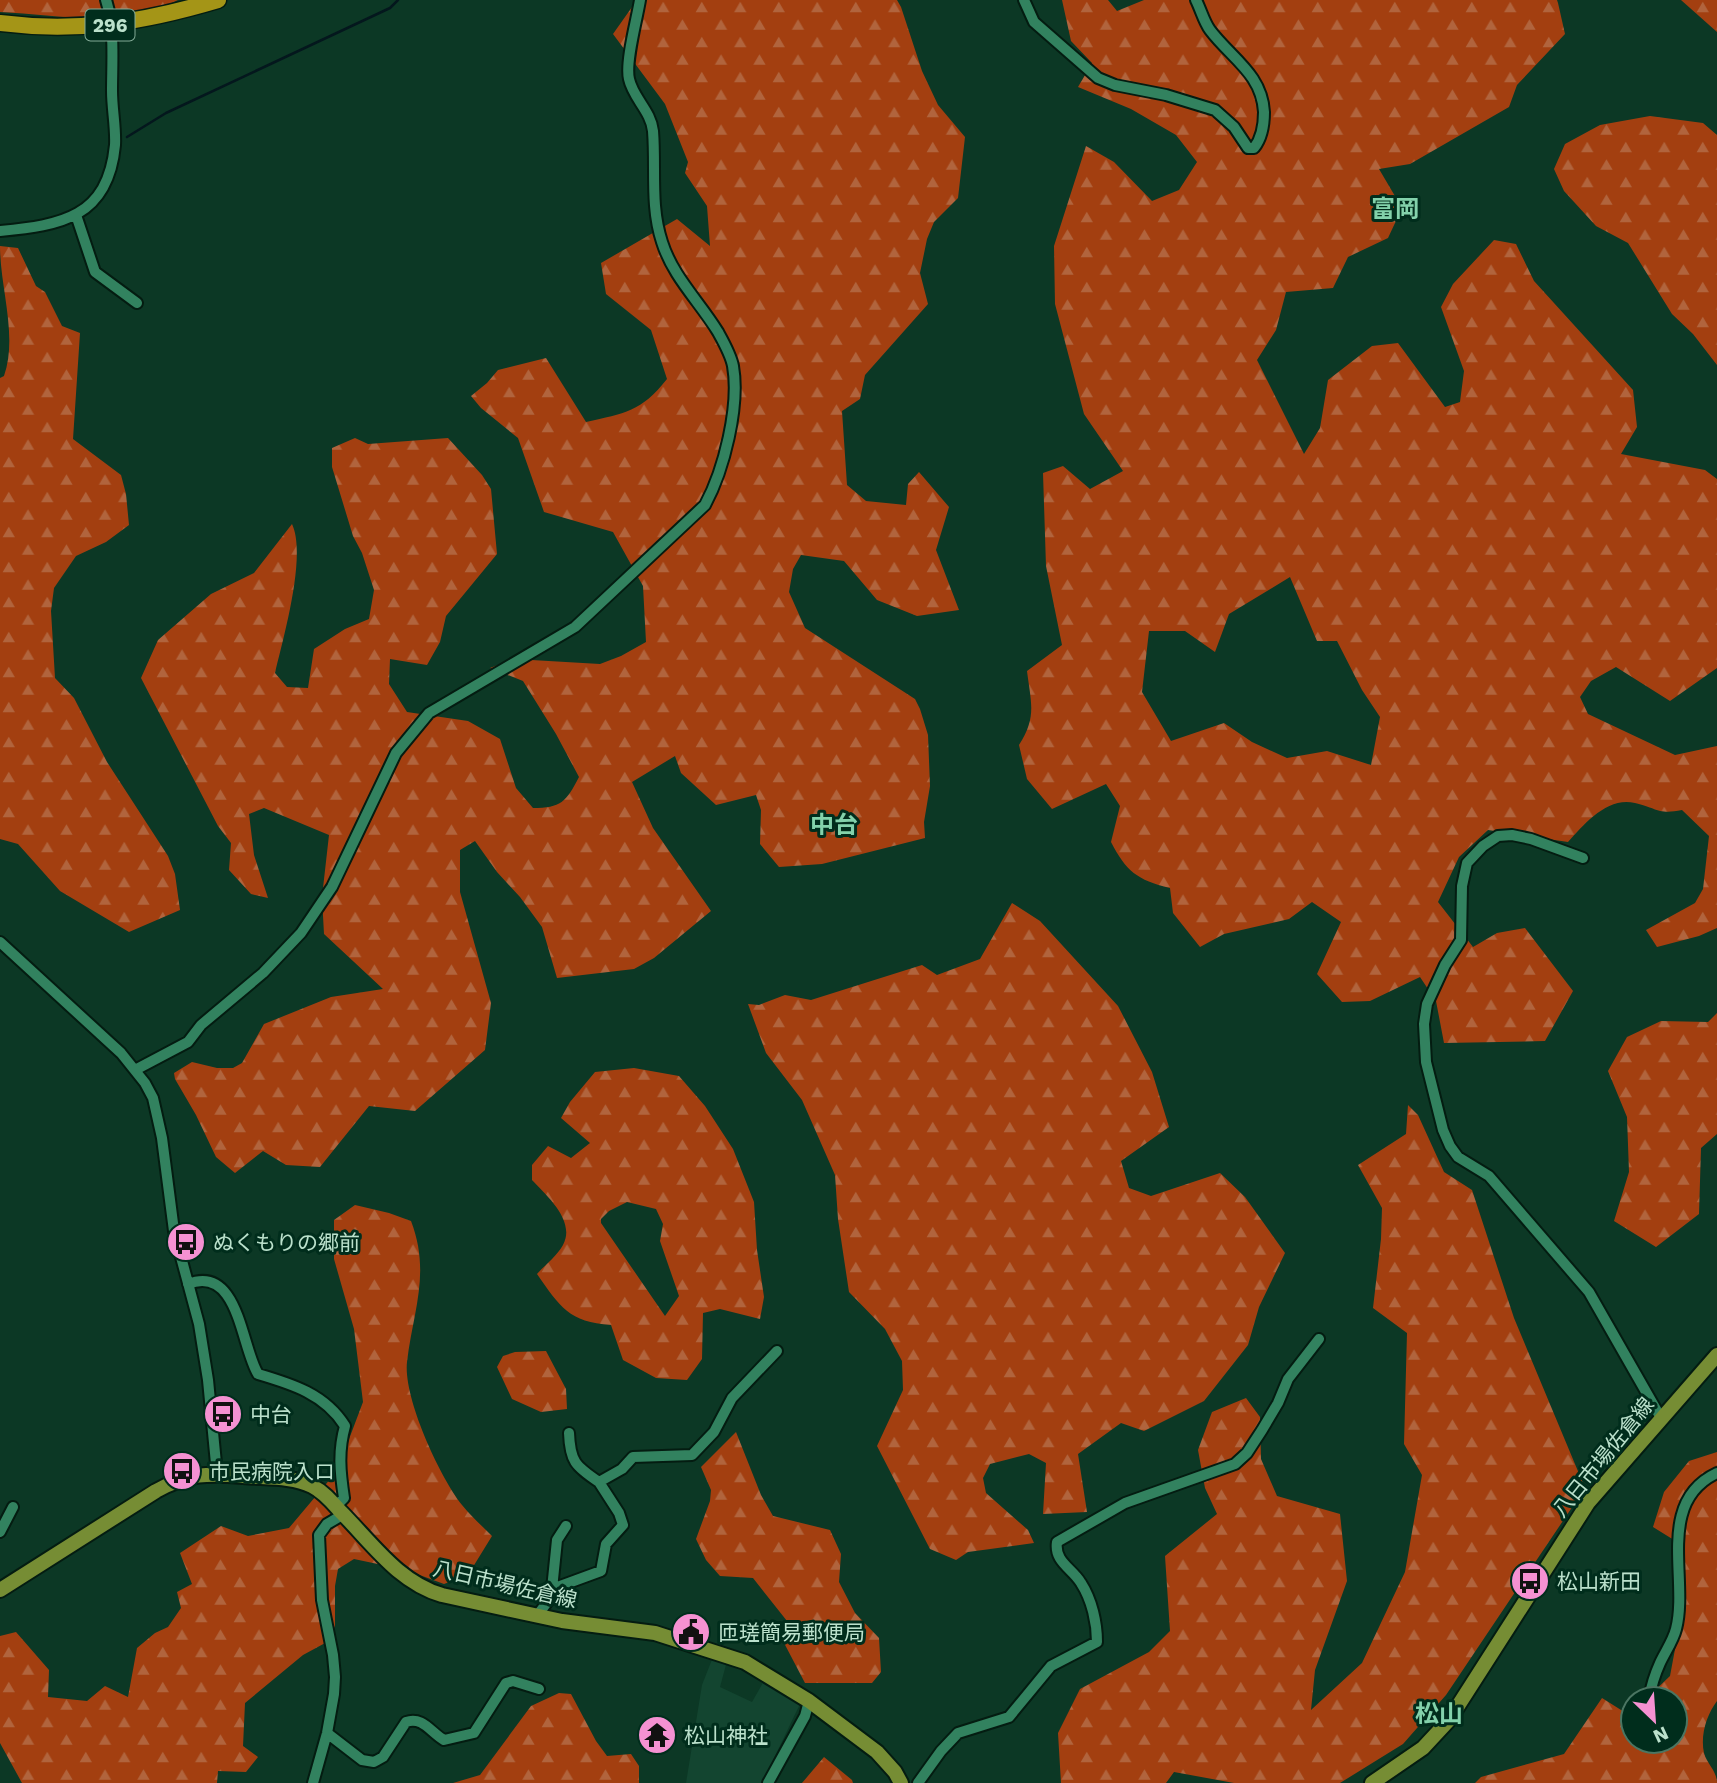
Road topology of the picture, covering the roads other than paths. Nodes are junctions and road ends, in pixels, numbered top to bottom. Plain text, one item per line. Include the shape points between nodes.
1 (106, 0) edge
2 (218, 0) edge
3 (640, 0) edge
4 (1024, 0) edge
5 (1196, 0) edge
6 (0, 23) edge
7 (111, 25) junction
8 (76, 215) junction
9 (0, 231) edge
10 (137, 303) dead end
11 (1583, 858) dead end
12 (0, 942) edge
13 (135, 1070) junction
14 (188, 1284) junction
15 (1319, 1339) dead end
16 (777, 1351) dead end
17 (1717, 1355) edge
18 (1661, 1418) junction
19 (569, 1433) dead end
20 (1717, 1473) edge
21 (217, 1474) junction
22 (599, 1482) junction
23 (13, 1507) dead end
24 (340, 1510) junction
25 (566, 1526) dead end
26 (0, 1532) edge
27 (552, 1589) junction
28 (0, 1590) edge
29 (537, 1616) junction
30 (1653, 1685) edge
31 (539, 1689) dead end
32 (808, 1701) junction
33 (327, 1733) junction
34 (313, 1783) edge
35 (768, 1783) edge
36 (901, 1783) edge
37 (918, 1783) edge
38 (1372, 1783) edge

1 - 7 street
2 - 7 highway, 296
3 - 13 street via 628,77 653,128 654,215 678,277 718,332 733,364 730,426 712,492 705,505 575,627 429,713 396,753 332,887 301,933 188,1042
4 - 5 street via 1034,22 1098,78 1214,110 1234,127 1248,148 1254,148 1262,134 1263,98 1250,71 1210,29
6 - 7 highway, 296
7 - 8 street via 113,160 99,192
8 - 9 street via 45,227
8 - 10 street via 95,272
11 - 18 street via 1513,835 1498,836 1467,863 1461,940 1427,1004 1426,1062 1450,1146 1458,1157 1489,1176 1589,1292
12 - 13 street
13 - 14 street via 158,1113 174,1231
14 - 21 street via 208,1380
14 - 24 street via 201,1279 223,1290 234,1307 258,1374 297,1385 337,1413 345,1426 340,1443 344,1498
15 - 37 street via 1288,1379 1247,1453 1235,1464 1125,1503 1058,1542 1060,1560 1081,1583 1097,1624 1097,1642 1051,1666 1009,1717 958,1733
16 - 22 street via 732,1398 714,1432 692,1455 632,1457 622,1469
17 - 18 main road, 八日市場佐倉線
18 - 38 main road, 八日市場佐倉線 via 1588,1503 1449,1720 1423,1748
19 - 22 street via 569,1454 579,1469
20 - 30 street via 1694,1489 1687,1501 1677,1554 1676,1632
21 - 24 main road, 八日市場佐倉線 via 303,1482
21 - 28 main road, 八日市場佐倉線 via 188,1476 169,1484
22 - 27 street via 623,1525 606,1544 601,1571
23 - 26 street
24 - 29 main road, 八日市場佐倉線 via 414,1584 442,1595
24 - 33 street via 322,1529 318,1541 335,1678
25 - 27 street via 557,1540
27 - 29 street
29 - 32 main road, 八日市場佐倉線 via 669,1637 745,1662
31 - 33 street via 506,1683 470,1736 444,1740 420,1720 406,1722 383,1757 374,1762 362,1760
32 - 35 street via 805,1716
32 - 36 main road, 八日市場佐倉線 via 877,1752
33 - 34 street

